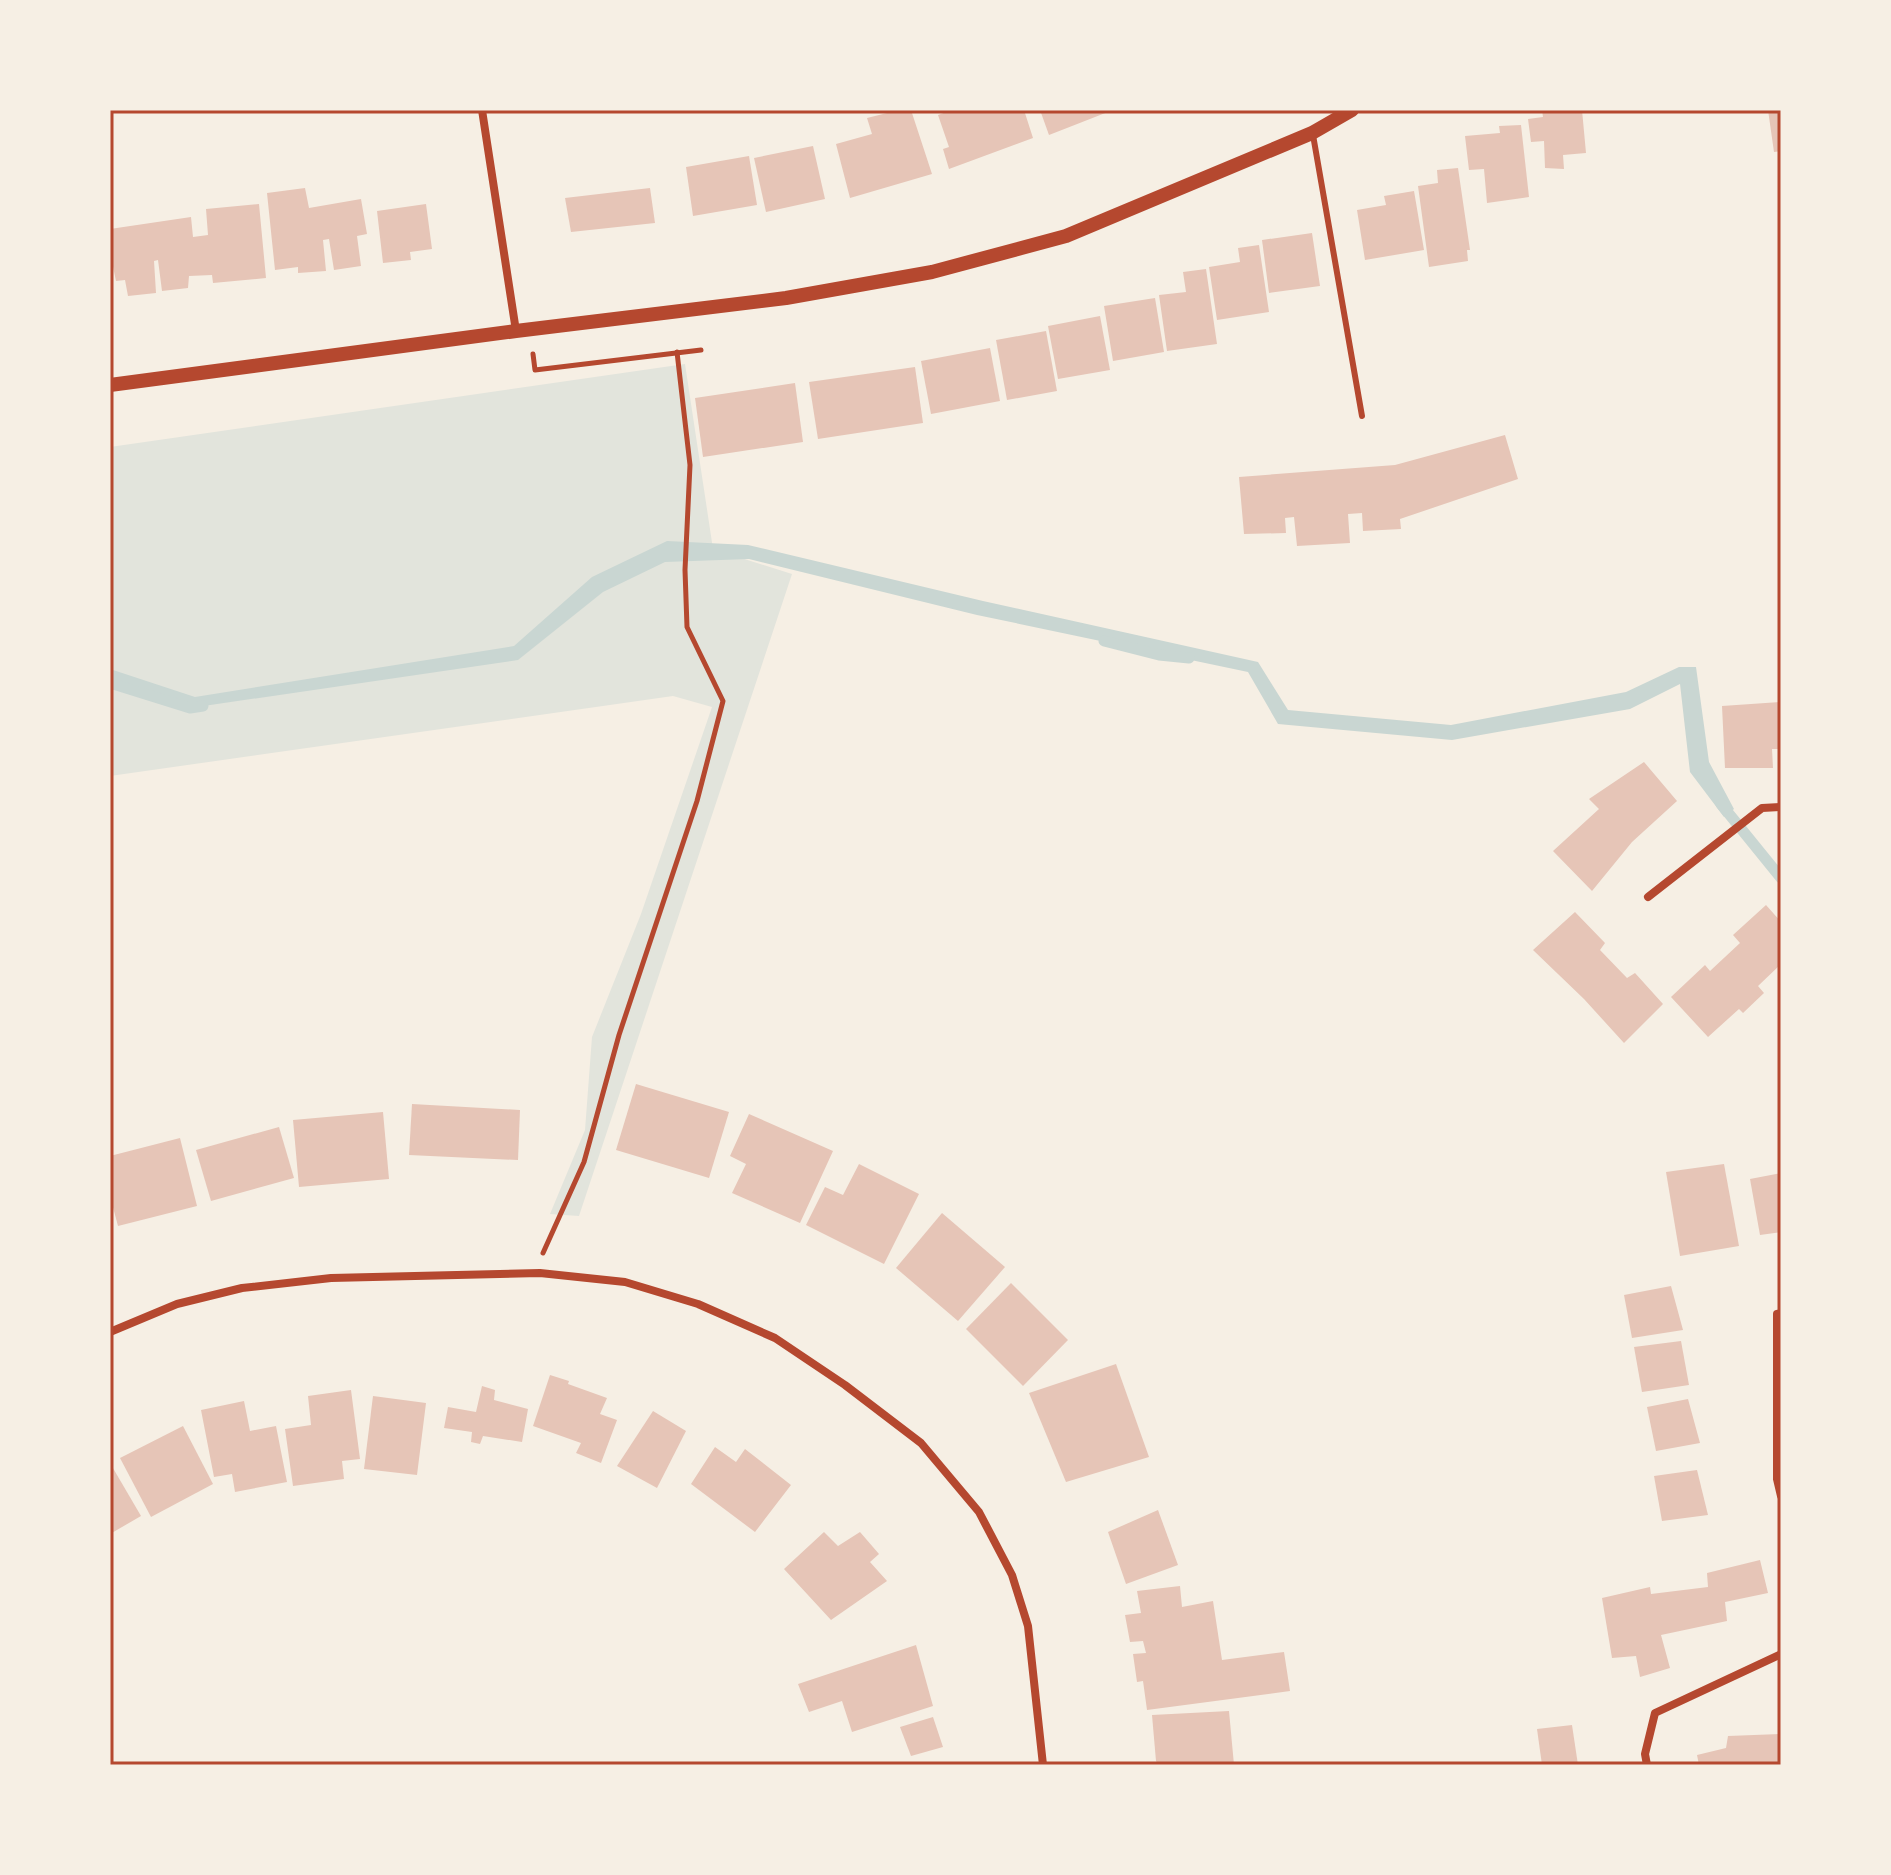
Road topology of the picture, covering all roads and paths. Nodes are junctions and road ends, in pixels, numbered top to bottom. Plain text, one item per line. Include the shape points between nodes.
1 (482, 110) edge
2 (1352, 110) edge
3 (1312, 133) junction
4 (516, 331) junction
5 (531, 348) dead end
6 (701, 350) dead end
7 (677, 352) junction
8 (110, 385) edge
9 (1362, 416) dead end
10 (1781, 807) edge
11 (1648, 897) dead end
12 (540, 1273) junction
13 (1781, 1313) edge
14 (110, 1332) edge
15 (1781, 1496) edge
16 (1781, 1654) edge
17 (1043, 1765) edge
18 (1647, 1765) edge

1 - 4 street
2 - 3 street
3 - 4 street via 1066,236 932,272 786,298
3 - 9 lane
4 - 8 street
5 - 7 path via 535,370
6 - 7 path
7 - 12 path via 690,465 687,627 723,701 584,1162 543,1253
10 - 11 street via 1762,808
12 - 14 street via 331,1278 242,1288 177,1304
12 - 17 street via 625,1282 698,1304 775,1338 921,1443 979,1512 1012,1575 1028,1626
13 - 15 street
16 - 18 street via 1655,1713

